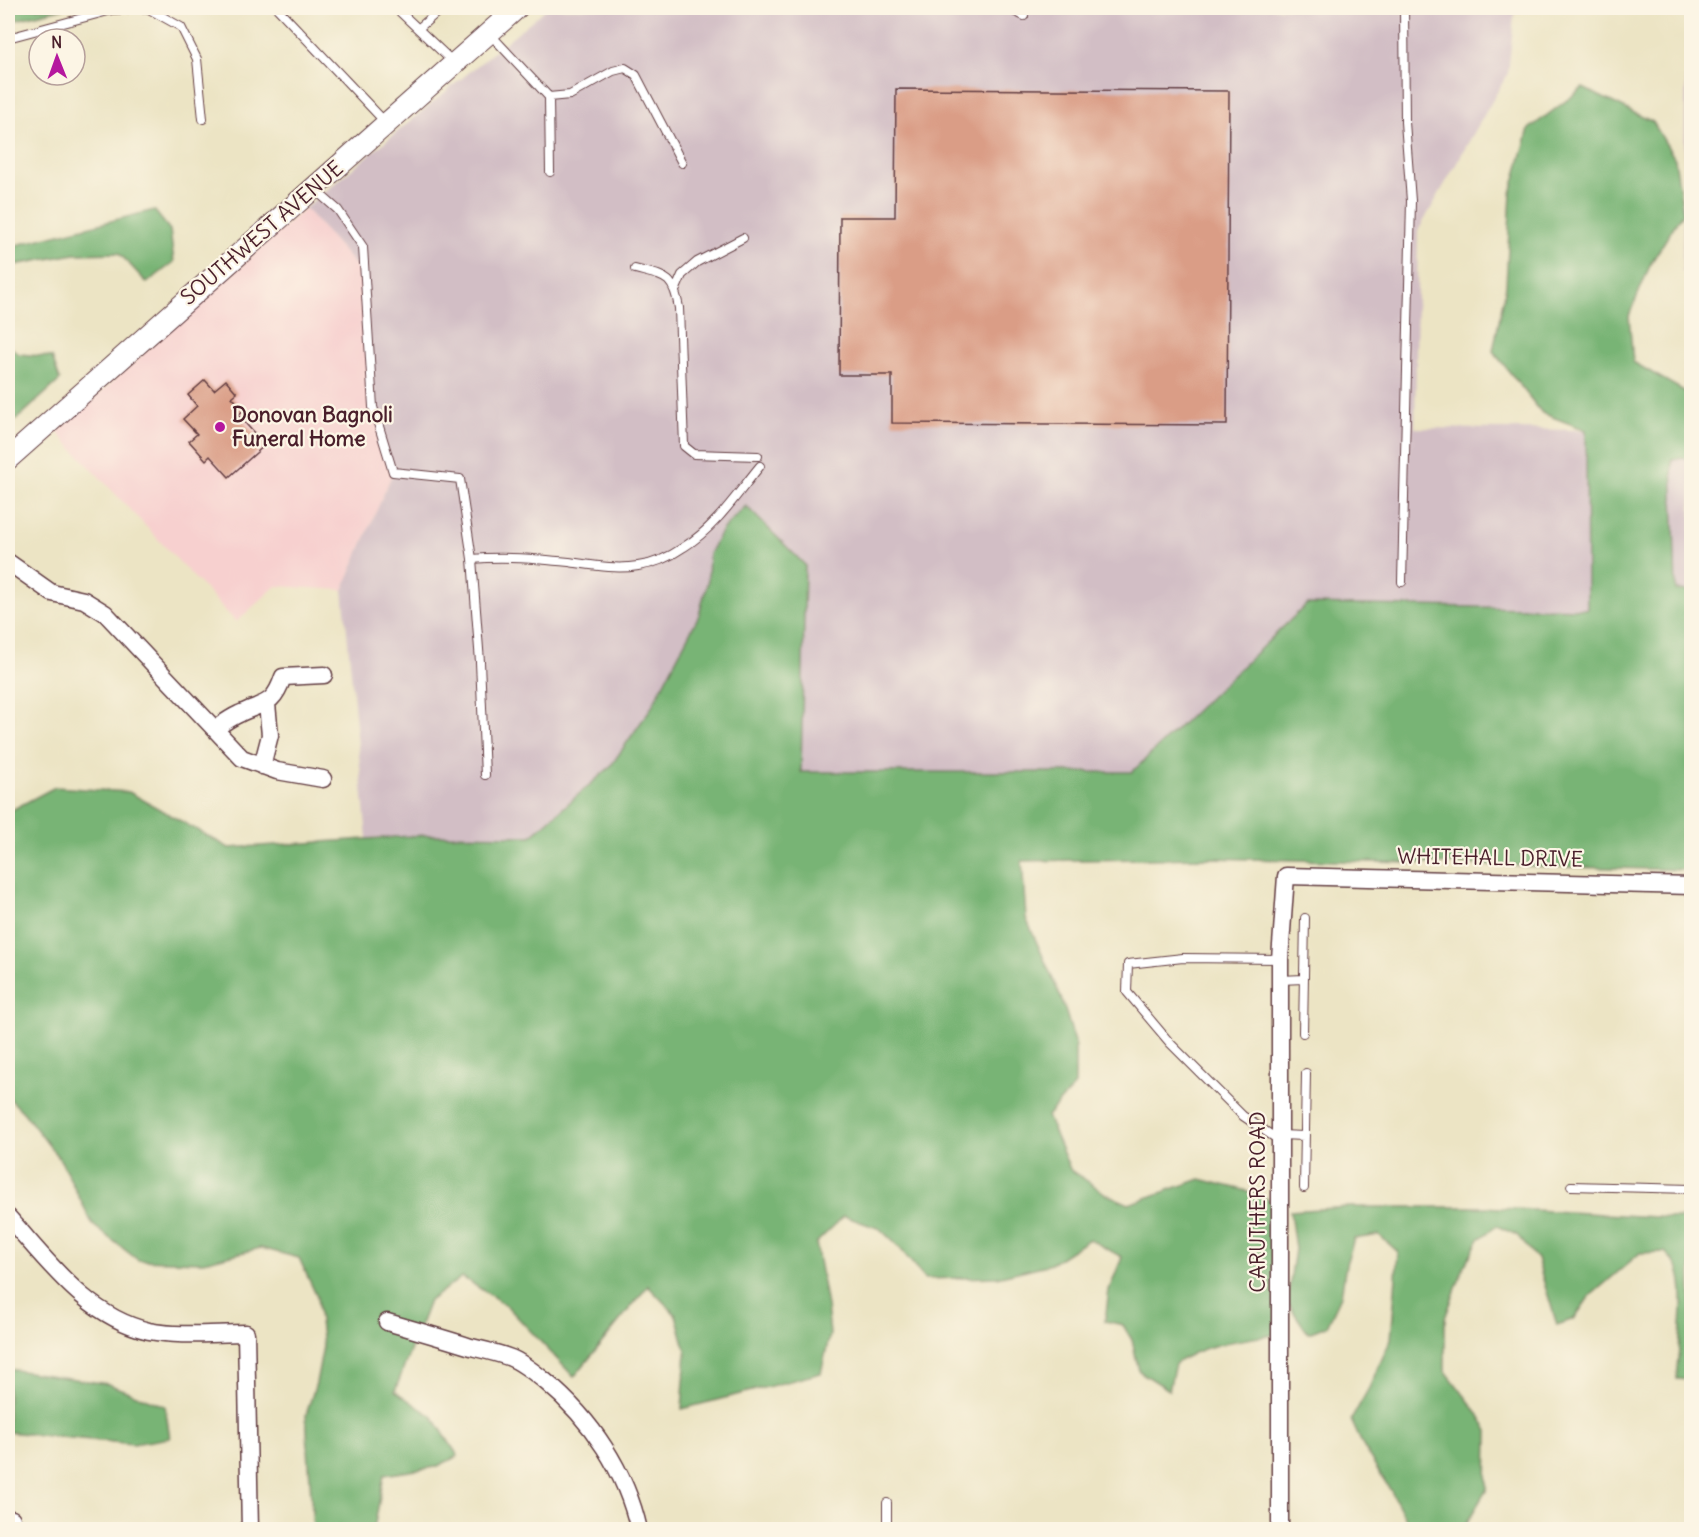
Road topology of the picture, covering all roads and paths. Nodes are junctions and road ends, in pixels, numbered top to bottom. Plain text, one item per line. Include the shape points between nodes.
1 (277, 8) edge
2 (396, 8) edge
3 (442, 8) edge
4 (517, 8) edge
5 (1007, 8) edge
6 (1404, 8) edge
7 (1024, 15) dead end
8 (419, 28) junction
9 (489, 32) junction
10 (8, 38) edge
11 (454, 63) junction
12 (549, 97) junction
13 (203, 119) dead end
14 (386, 123) junction
15 (682, 164) dead end
16 (550, 172) dead end
17 (313, 188) junction
18 (743, 238) dead end
19 (636, 269) dead end
20 (676, 289) junction
21 (758, 456) dead end
22 (8, 459) edge
23 (760, 466) dead end
24 (472, 559) junction
25 (8, 562) edge
26 (1402, 582) dead end
27 (324, 675) dead end
28 (267, 704) junction
29 (214, 729) junction
30 (262, 766) junction
31 (485, 775) dead end
32 (323, 779) dead end
33 (1286, 876) joint
34 (1692, 886) edge
35 (1305, 918) dead end
36 (1280, 958) junction
37 (1280, 980) junction
38 (1304, 980) junction
39 (1303, 1033) dead end
40 (1306, 1072) dead end
41 (1305, 1136) junction
42 (1280, 1138) junction
43 (1571, 1186) dead end
44 (1304, 1188) dead end
45 (1692, 1189) edge
46 (8, 1217) edge
47 (387, 1322) dead end
48 (887, 1503) dead end
49 (250, 1530) edge
50 (639, 1530) edge
51 (886, 1530) edge
52 (1280, 1530) edge

1 - 14 lane
2 - 8 lane
3 - 8 lane
4 - 9 street, SOUTHWEST AVENUE
5 - 7 lane
6 - 26 lane via 1405,122 1411,201
8 - 11 lane
9 - 11 street, SOUTHWEST AVENUE
9 - 12 lane
10 - 13 lane via 112,10 147,8 181,27 197,60
11 - 14 street, SOUTHWEST AVENUE
12 - 15 lane via 570,95 613,71 625,69 636,75
12 - 16 lane
14 - 17 street, SOUTHWEST AVENUE
17 - 22 street, SOUTHWEST AVENUE
17 - 24 lane via 338,210 363,247 373,406 393,472 460,479
18 - 20 lane via 698,262 682,275
19 - 20 lane via 665,277
20 - 21 lane via 684,446 694,454
23 - 24 lane via 712,523 686,547 660,560 638,567 609,567 497,556
24 - 31 lane
25 - 29 street via 52,593 84,600 105,613
27 - 28 street via 283,677
28 - 29 street via 238,714
28 - 30 street via 270,735
29 - 30 street via 242,758
30 - 32 street
33 - 34 street, WHITEHALL DRIVE
33 - 36 street, CARUTHERS ROAD
35 - 38 lane
36 - 37 street, CARUTHERS ROAD
36 - 42 lane via 1183,958 1128,964 1127,992 1170,1043 1243,1116
37 - 38 lane
37 - 42 street, CARUTHERS ROAD
38 - 39 lane
40 - 41 lane
41 - 42 lane
41 - 44 lane
42 - 52 street, CARUTHERS ROAD
43 - 45 lane
46 - 49 street via 81,1297 121,1322 174,1334 246,1333
47 - 50 street via 512,1358 550,1385 585,1420 604,1446 630,1499
48 - 51 lane

